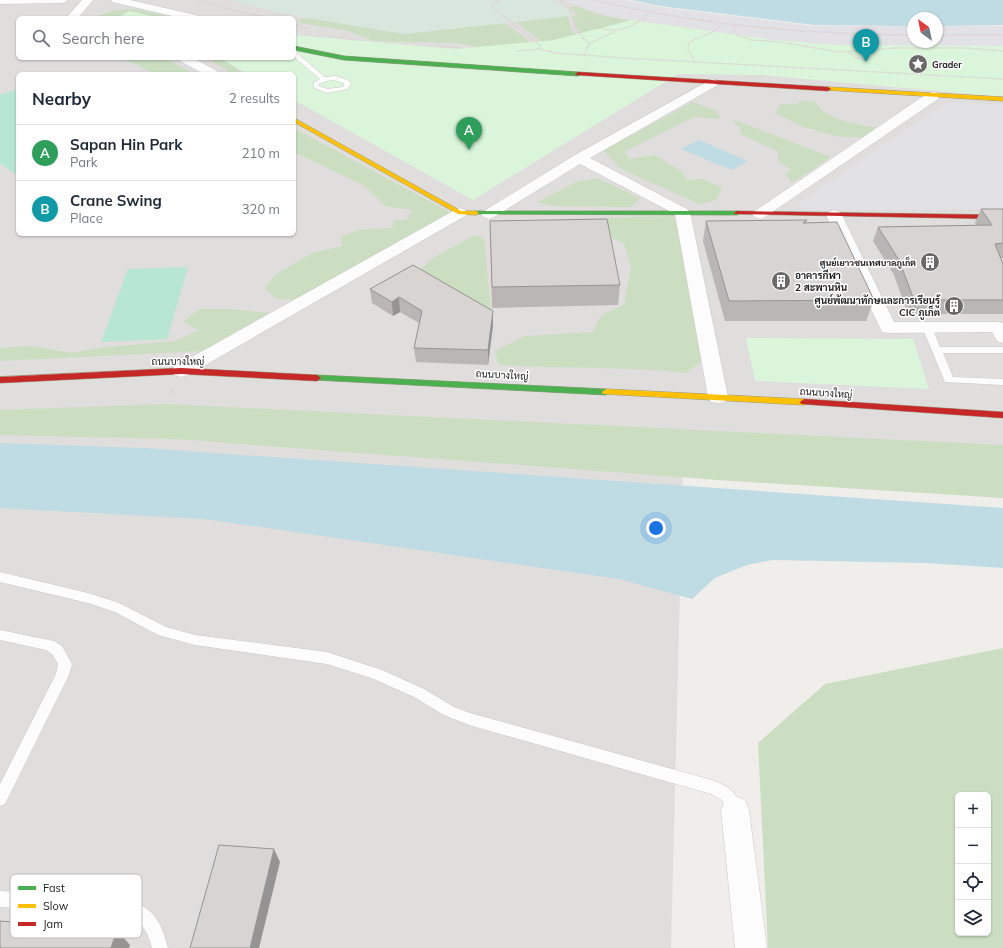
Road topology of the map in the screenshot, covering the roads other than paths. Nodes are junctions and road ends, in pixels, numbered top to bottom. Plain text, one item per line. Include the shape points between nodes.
1 (63, 0) edge
2 (88, 0) edge
3 (116, 0) edge
4 (0, 1) edge
5 (74, 16) edge
6 (187, 16) edge
7 (296, 50) edge
8 (296, 56) edge
9 (188, 60) edge
10 (209, 72) edge
11 (324, 78) dead end
12 (712, 83) junction
13 (933, 96) junction
14 (1003, 99) edge
15 (296, 121) edge
16 (580, 158) junction
17 (682, 212) junction
18 (460, 213) junction
19 (489, 214) junction
20 (760, 214) junction
21 (834, 215) junction
22 (1003, 217) edge
23 (927, 327) junction
24 (1003, 337) edge
25 (936, 350) junction
26 (1003, 350) edge
27 (181, 370) junction
28 (0, 380) edge
29 (1003, 382) edge
30 (718, 397) junction
31 (1003, 414) edge
32 (0, 577) edge
33 (0, 635) edge
34 (0, 799) edge
35 (735, 810) joint
36 (0, 899) edge
37 (10, 899) edge
38 (142, 913) edge
39 (160, 948) edge
40 (751, 948) edge

1 - 4 street
2 - 5 street
3 - 6 street
7 - 12 street via 344,58
8 - 11 lane
9 - 10 street
12 - 13 street
12 - 16 street
13 - 14 street
13 - 20 street
15 - 18 street
16 - 17 street
16 - 19 street
17 - 19 street
17 - 20 street
17 - 30 street
18 - 19 street
18 - 27 street
20 - 21 street
21 - 22 street
21 - 23 street via 888,328
23 - 24 street via 998,327
23 - 25 lane
25 - 26 lane
25 - 29 lane via 949,380
27 - 28 street, ถนนบางใหญ่
27 - 30 street, ถนนบางใหญ่
30 - 31 street, ถนนบางใหญ่
32 - 35 lane via 119,608 163,631 195,640 327,658 377,674 419,693 449,711 469,718 712,787 727,794
33 - 34 lane via 48,645 57,650 65,664 62,675
35 - 40 street
36 - 37 lane
38 - 39 lane via 154,928

